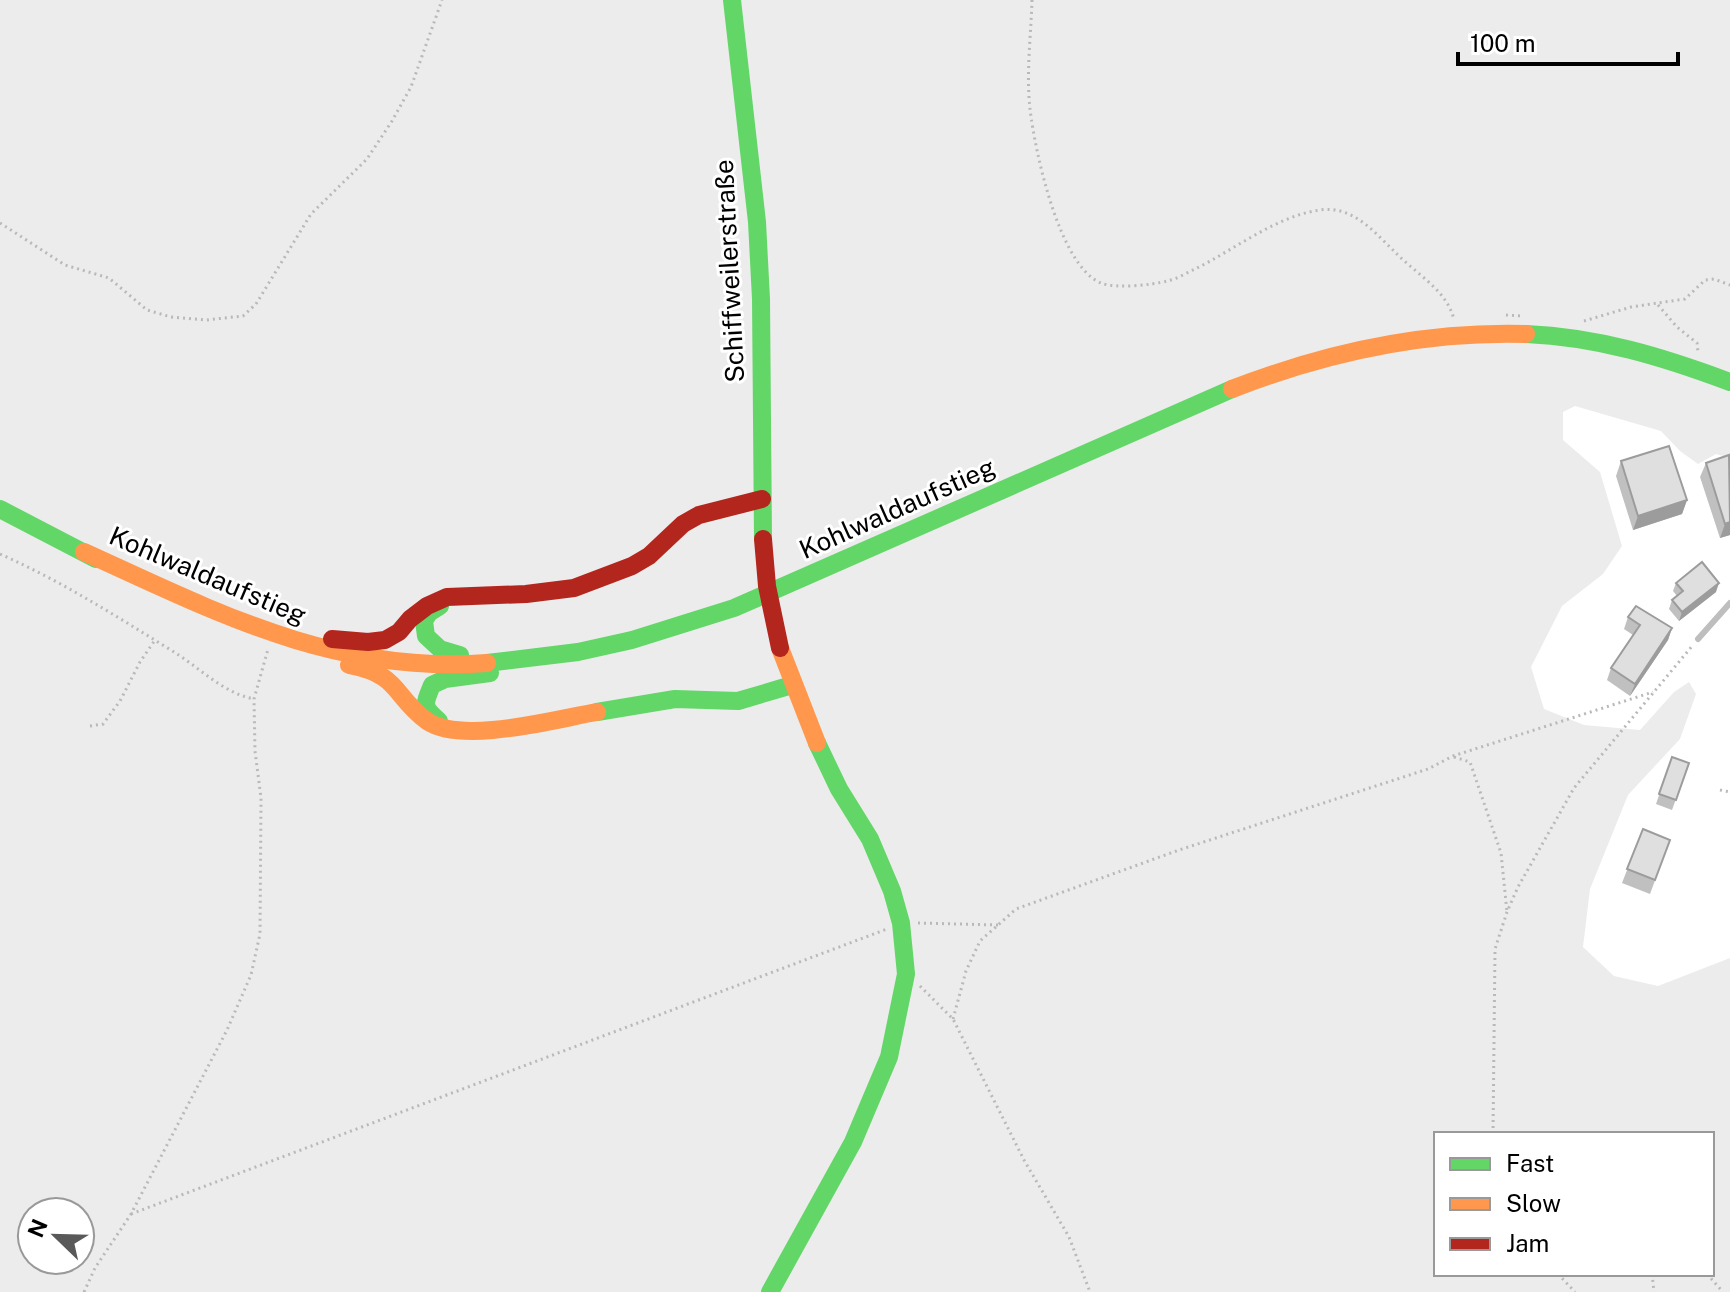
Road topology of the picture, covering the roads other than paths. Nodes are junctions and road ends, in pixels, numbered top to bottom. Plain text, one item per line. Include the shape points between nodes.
1 (732, 0) edge
2 (1730, 382) edge
3 (762, 499) junction
4 (0, 509) edge
5 (84, 552) junction
6 (491, 595) junction
7 (182, 596) junction
8 (1730, 603) edge
9 (1698, 639) road end
10 (630, 642) junction
11 (561, 654) junction
12 (792, 685) junction
13 (482, 731) junction
14 (770, 1292) edge

1 - 3 main road, Schiffweilerstraße via 761,284
2 - 10 main road, Kohlwaldaufstieg via 1638,350 1545,335 1454,335 1348,350 1221,392 748,602
3 - 6 main road via 699,515 649,556 574,588
3 - 12 main road, Schiffweilerstraße, bridge via 767,586
4 - 5 main road
5 - 7 main road, Kohlwaldaufstieg
5 - 13 main road via 269,645 381,674 439,729
6 - 7 main road via 447,597 427,606 385,640 368,642 268,625
6 - 11 main road via 435,608 425,620 428,643 455,655
7 - 11 main road, Kohlwaldaufstieg via 311,646 361,656 454,663
8 - 9 lane
10 - 11 main road, Kohlwaldaufstieg
10 - 13 main road via 560,663 432,685 425,702 431,717
12 - 13 main road via 738,701 675,699
12 - 14 main road, Schiffweilerstraße via 892,891 906,974 889,1057 853,1142

